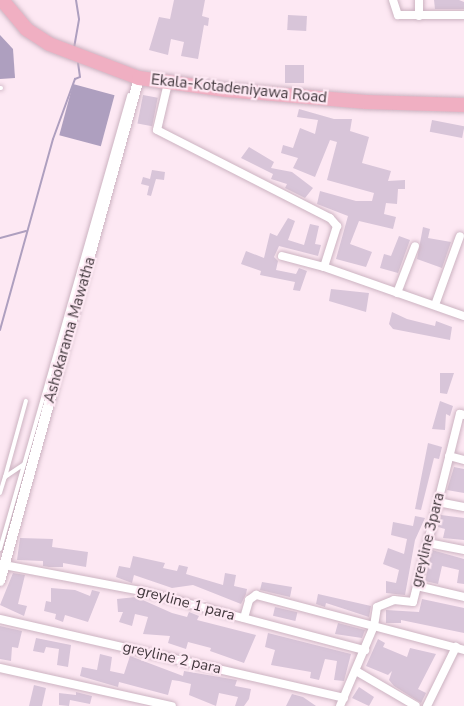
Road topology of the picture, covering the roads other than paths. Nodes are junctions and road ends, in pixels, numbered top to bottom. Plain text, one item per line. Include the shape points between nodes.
1 (2, 0) edge
2 (393, 0) edge
3 (419, 0) edge
4 (464, 15) edge
5 (419, 16) junction
6 (140, 78) junction
7 (168, 83) junction
8 (129, 95) dead end
9 (464, 105) edge
10 (460, 236) dead end
11 (415, 246) dead end
12 (282, 256) dead end
13 (324, 267) junction
14 (397, 293) junction
15 (435, 305) junction
16 (464, 316) edge
17 (26, 401) dead end
18 (464, 415) edge
19 (449, 456) junction
20 (464, 460) edge
21 (24, 464) junction
22 (4, 477) junction
23 (0, 494) edge
24 (438, 502) junction
25 (464, 507) edge
26 (428, 543) junction
27 (0, 549) edge
28 (464, 550) edge
29 (4, 565) junction
30 (0, 581) edge
31 (417, 586) junction
32 (464, 597) edge
33 (244, 618) junction
34 (0, 619) edge
35 (374, 626) junction
36 (460, 649) edge
37 (365, 650) junction
38 (0, 668) edge
39 (356, 671) junction
40 (342, 702) edge
41 (172, 706) edge
42 (416, 706) edge
43 (428, 706) edge

1 - 6 main road, Ekala-Kotadeniyawa Road via 27,29 48,44
2 - 5 street via 396,14
3 - 5 street
4 - 5 street
6 - 7 main road, Ekala-Kotadeniyawa Road
6 - 29 street, Ashokarama Mawatha
7 - 9 main road, Ekala-Kotadeniyawa Road via 366,102
7 - 13 street via 157,130 330,218 337,226
8 - 21 lane
10 - 15 street
11 - 14 street
12 - 13 street
13 - 14 street
14 - 15 street
15 - 16 street
17 - 22 lane
18 - 19 street, greyline 3para via 460,414
19 - 20 street
19 - 24 street, greyline 3para
21 - 22 lane
21 - 27 lane
22 - 23 lane
24 - 25 street
24 - 26 street, greyline 3para
26 - 28 street
26 - 31 street, greyline 3para
29 - 30 street, Ashokarama Mawatha
29 - 33 street, greyline 1 para via 97,581
31 - 32 street
31 - 35 street, greyline 3para via 413,602 394,600 377,607
33 - 35 street via 252,594
33 - 37 street, greyline 1 para
34 - 40 street, greyline 2 para
35 - 36 street
35 - 37 street, greyline 3para
36 - 43 street
37 - 39 street, greyline 3para
38 - 41 street
39 - 40 street, greyline 3para
39 - 42 street

